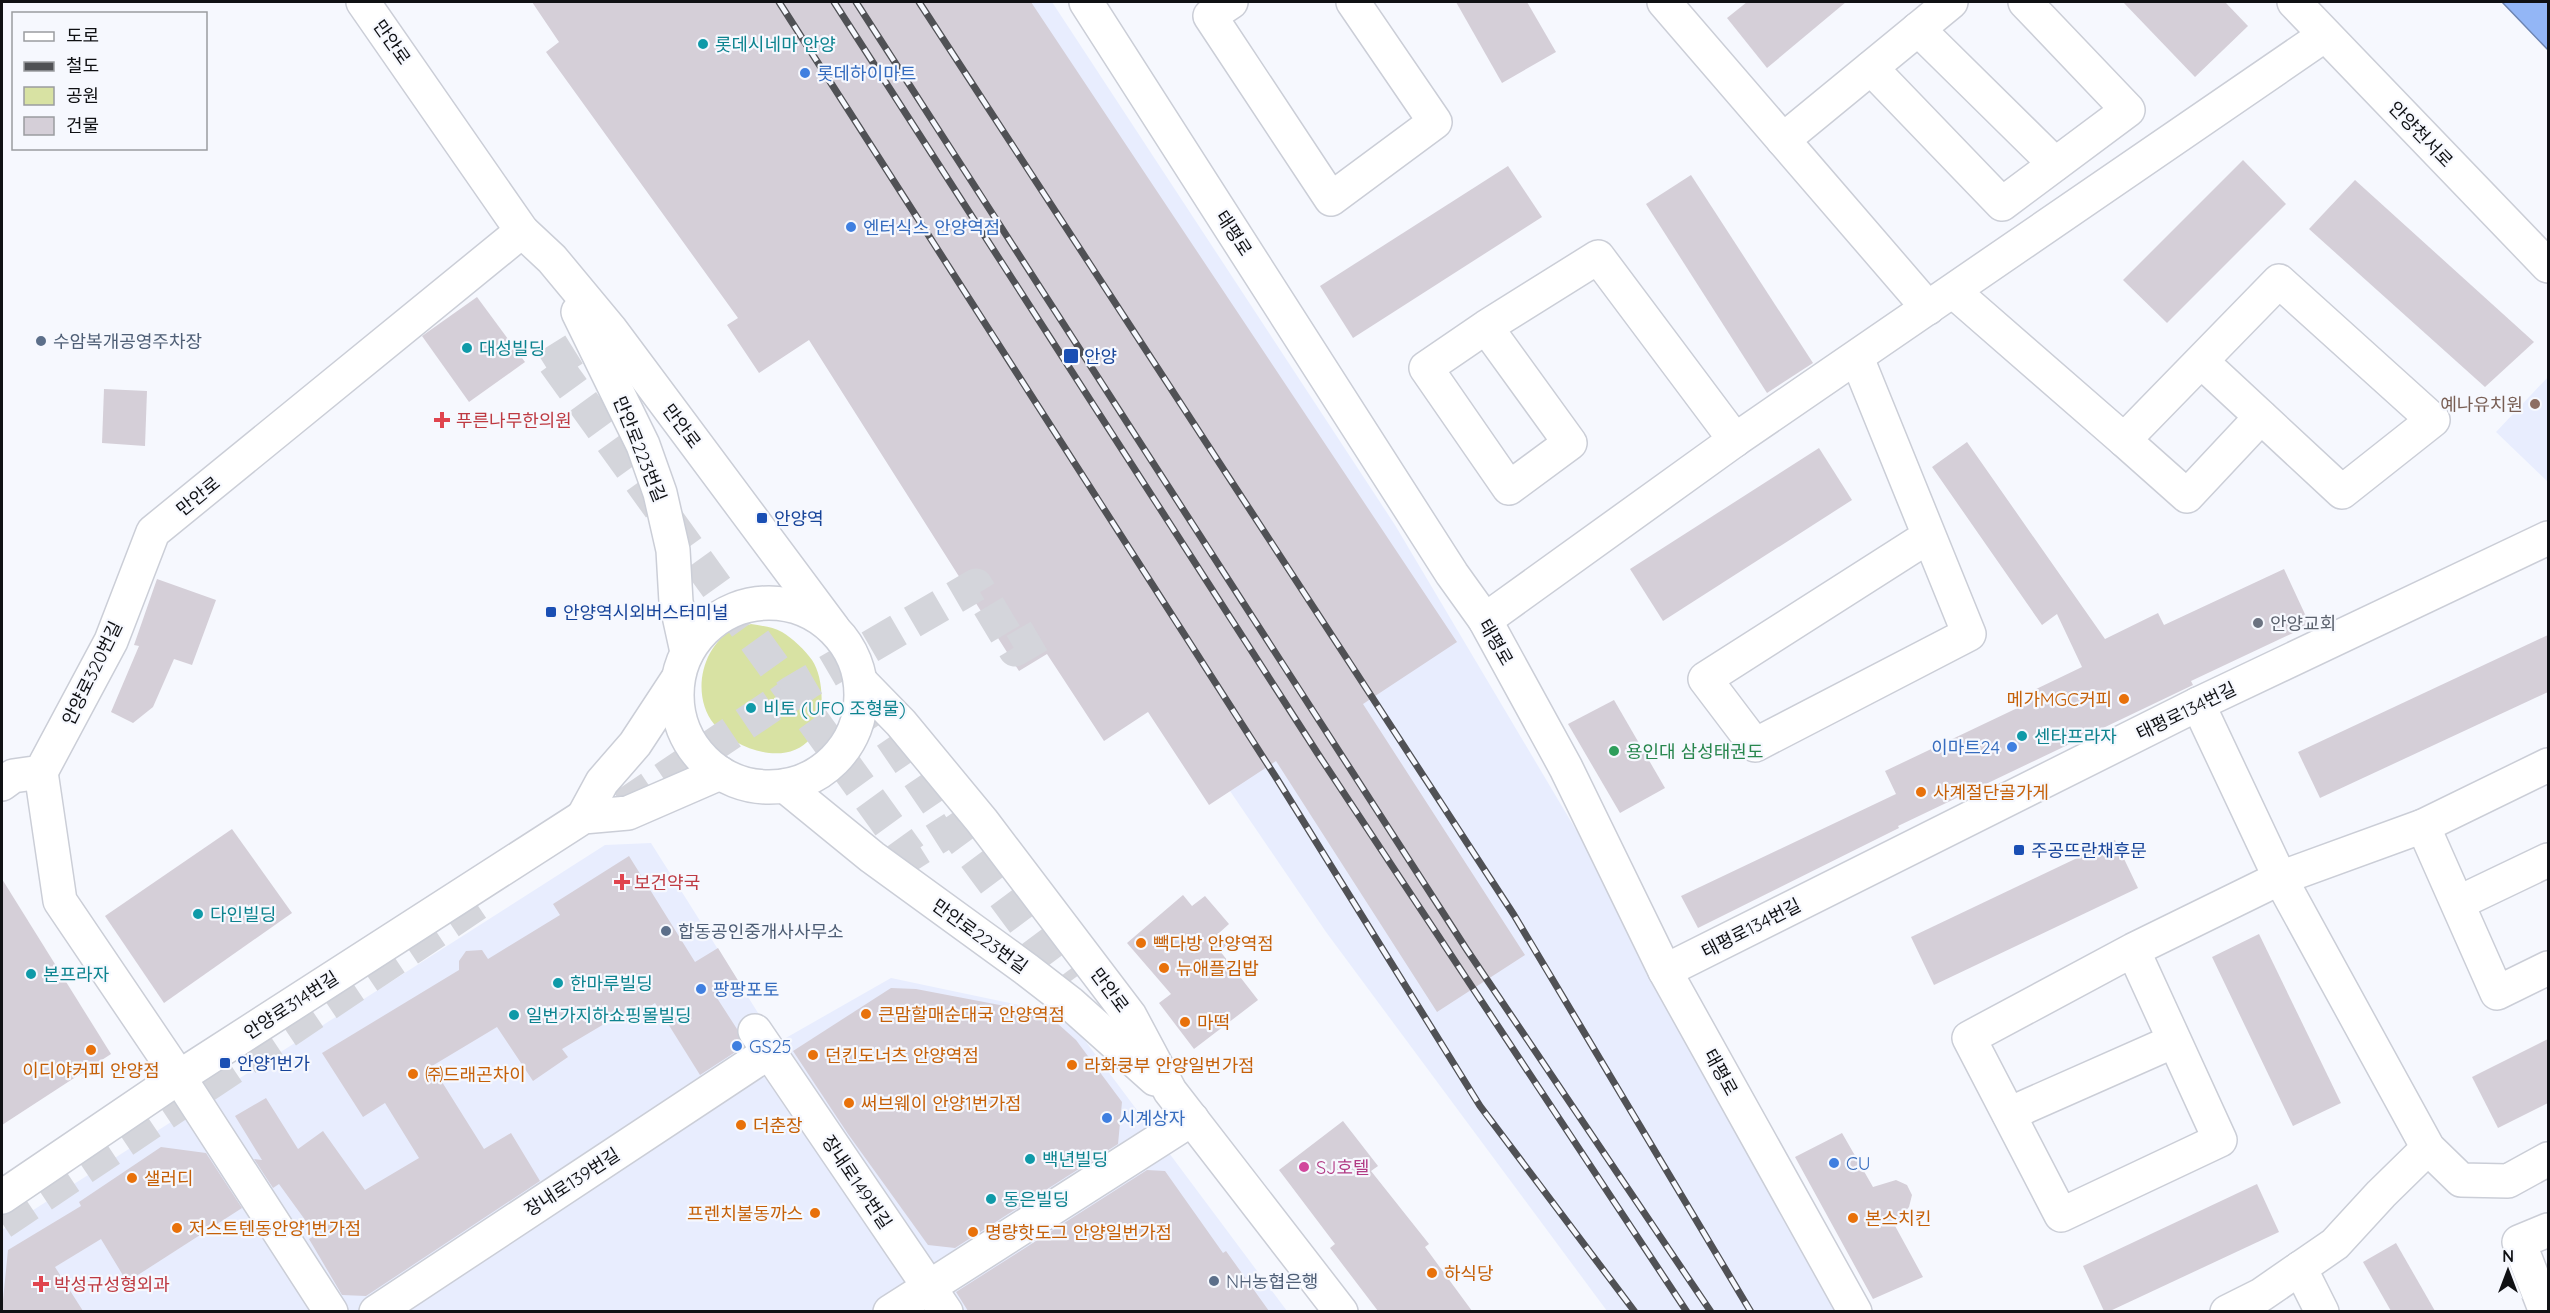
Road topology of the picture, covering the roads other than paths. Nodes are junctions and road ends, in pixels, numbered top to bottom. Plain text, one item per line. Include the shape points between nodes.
1 (363, 2) edge
2 (1086, 2) edge
3 (1231, 2) edge
4 (1353, 2) edge
5 (1664, 2) edge
6 (1951, 2) edge
7 (2025, 2) edge
8 (2294, 2) edge
9 (1918, 29) junction
10 (2325, 35) junction
11 (1871, 68) junction
12 (1783, 141) junction
13 (2055, 165) junction
14 (522, 231) junction
15 (552, 259) junction
16 (2548, 266) edge
17 (1941, 300) junction
18 (1486, 327) junction
19 (1857, 358) junction
20 (2201, 361) junction
21 (2261, 417) junction
22 (1735, 440) junction
23 (2124, 440) junction
24 (153, 532) joint
25 (1929, 536) junction
26 (2548, 538) edge
27 (1485, 620) junction
28 (833, 628) junction
29 (682, 666) junction
30 (861, 682) junction
31 (2198, 704) junction
32 (2548, 765) edge
33 (41, 772) junction
34 (720, 773) junction
35 (2, 784) edge
36 (785, 786) junction
37 (583, 817) junction
38 (2423, 826) junction
39 (2548, 860) edge
40 (2280, 878) junction
41 (2458, 903) junction
42 (2133, 950) junction
43 (2548, 968) edge
44 (1665, 971) junction
45 (762, 1041) joint
46 (2174, 1041) junction
47 (179, 1077) junction
48 (1170, 1091) junction
49 (2009, 1114) junction
50 (1191, 1119) junction
51 (2428, 1148) junction
52 (2548, 1159) edge
53 (2, 1197) edge
54 (2548, 1230) edge
55 (2300, 1268) junction
56 (937, 1298) edge
57 (331, 1311) edge
58 (376, 1311) edge
59 (890, 1311) edge
60 (1341, 1311) edge
61 (1855, 1311) edge
62 (2227, 1311) edge
63 (2322, 1311) edge
64 (2546, 1311) edge

1 - 14 street, 만안로
2 - 27 street, 태평로
3 - 4 street via 1210,16 1331,199 1435,122
5 - 12 street
6 - 9 street
7 - 13 street via 2128,110
8 - 10 street, 안양천서로
9 - 11 street
9 - 13 street
10 - 16 street, 안양천서로
10 - 17 street
11 - 12 street
11 - 13 street via 2002,204
12 - 17 street
14 - 15 street, 만안로
14 - 24 street, 만안로
15 - 28 street, 만안로 via 611,330
15 - 29 street, 만안로223번길 via 634,426 660,493 674,550
17 - 19 street
17 - 23 street
18 - 18 street via 1426,368 1509,488 1570,443
18 - 22 street via 1598,257
19 - 22 street
19 - 25 street
20 - 21 street
20 - 21 street via 2279,281 2433,420 2342,492
20 - 23 street
21 - 23 street via 2187,496
22 - 27 street
24 - 33 street, 안양로320번길 via 111,641
25 - 25 street via 1969,634 1755,745 1705,679
26 - 31 street, 태평로134번길
27 - 44 street, 태평로 via 1566,768
28 - 29 street via 805,609 771,602 737,608 708,625
28 - 30 street via 852,653
29 - 34 street via 679,716 693,748
29 - 37 street via 635,744 603,782
30 - 36 street via 859,717 844,750 819,774
30 - 48 street, 만안로 via 901,723 982,821 1130,1016
31 - 40 street
31 - 44 street, 태평로134번길
32 - 38 street
33 - 35 street via 14,776
33 - 47 street via 60,901
34 - 36 street via 740,783
34 - 37 street via 628,813
36 - 48 street, 만안로223번길 via 872,857 1044,983
37 - 47 street, 안양로314번길
38 - 40 street
38 - 41 street
39 - 41 street
40 - 42 street
40 - 51 street
41 - 43 street via 2497,993
42 - 46 street
42 - 49 street via 1969,1038
44 - 61 street, 태평로
45 - 56 street, 장내로149번길
45 - 58 street, 장내로139번길
46 - 49 street
46 - 49 street via 2220,1140 2061,1215
47 - 53 street, 안양로314번길
47 - 57 street
48 - 50 street, 만안로
50 - 56 street
50 - 60 street, 만안로
51 - 52 street via 2462,1179 2508,1181
51 - 55 street via 2335,1244
54 - 64 street via 2519,1242
55 - 62 street via 2261,1295
55 - 63 street
56 - 59 street

